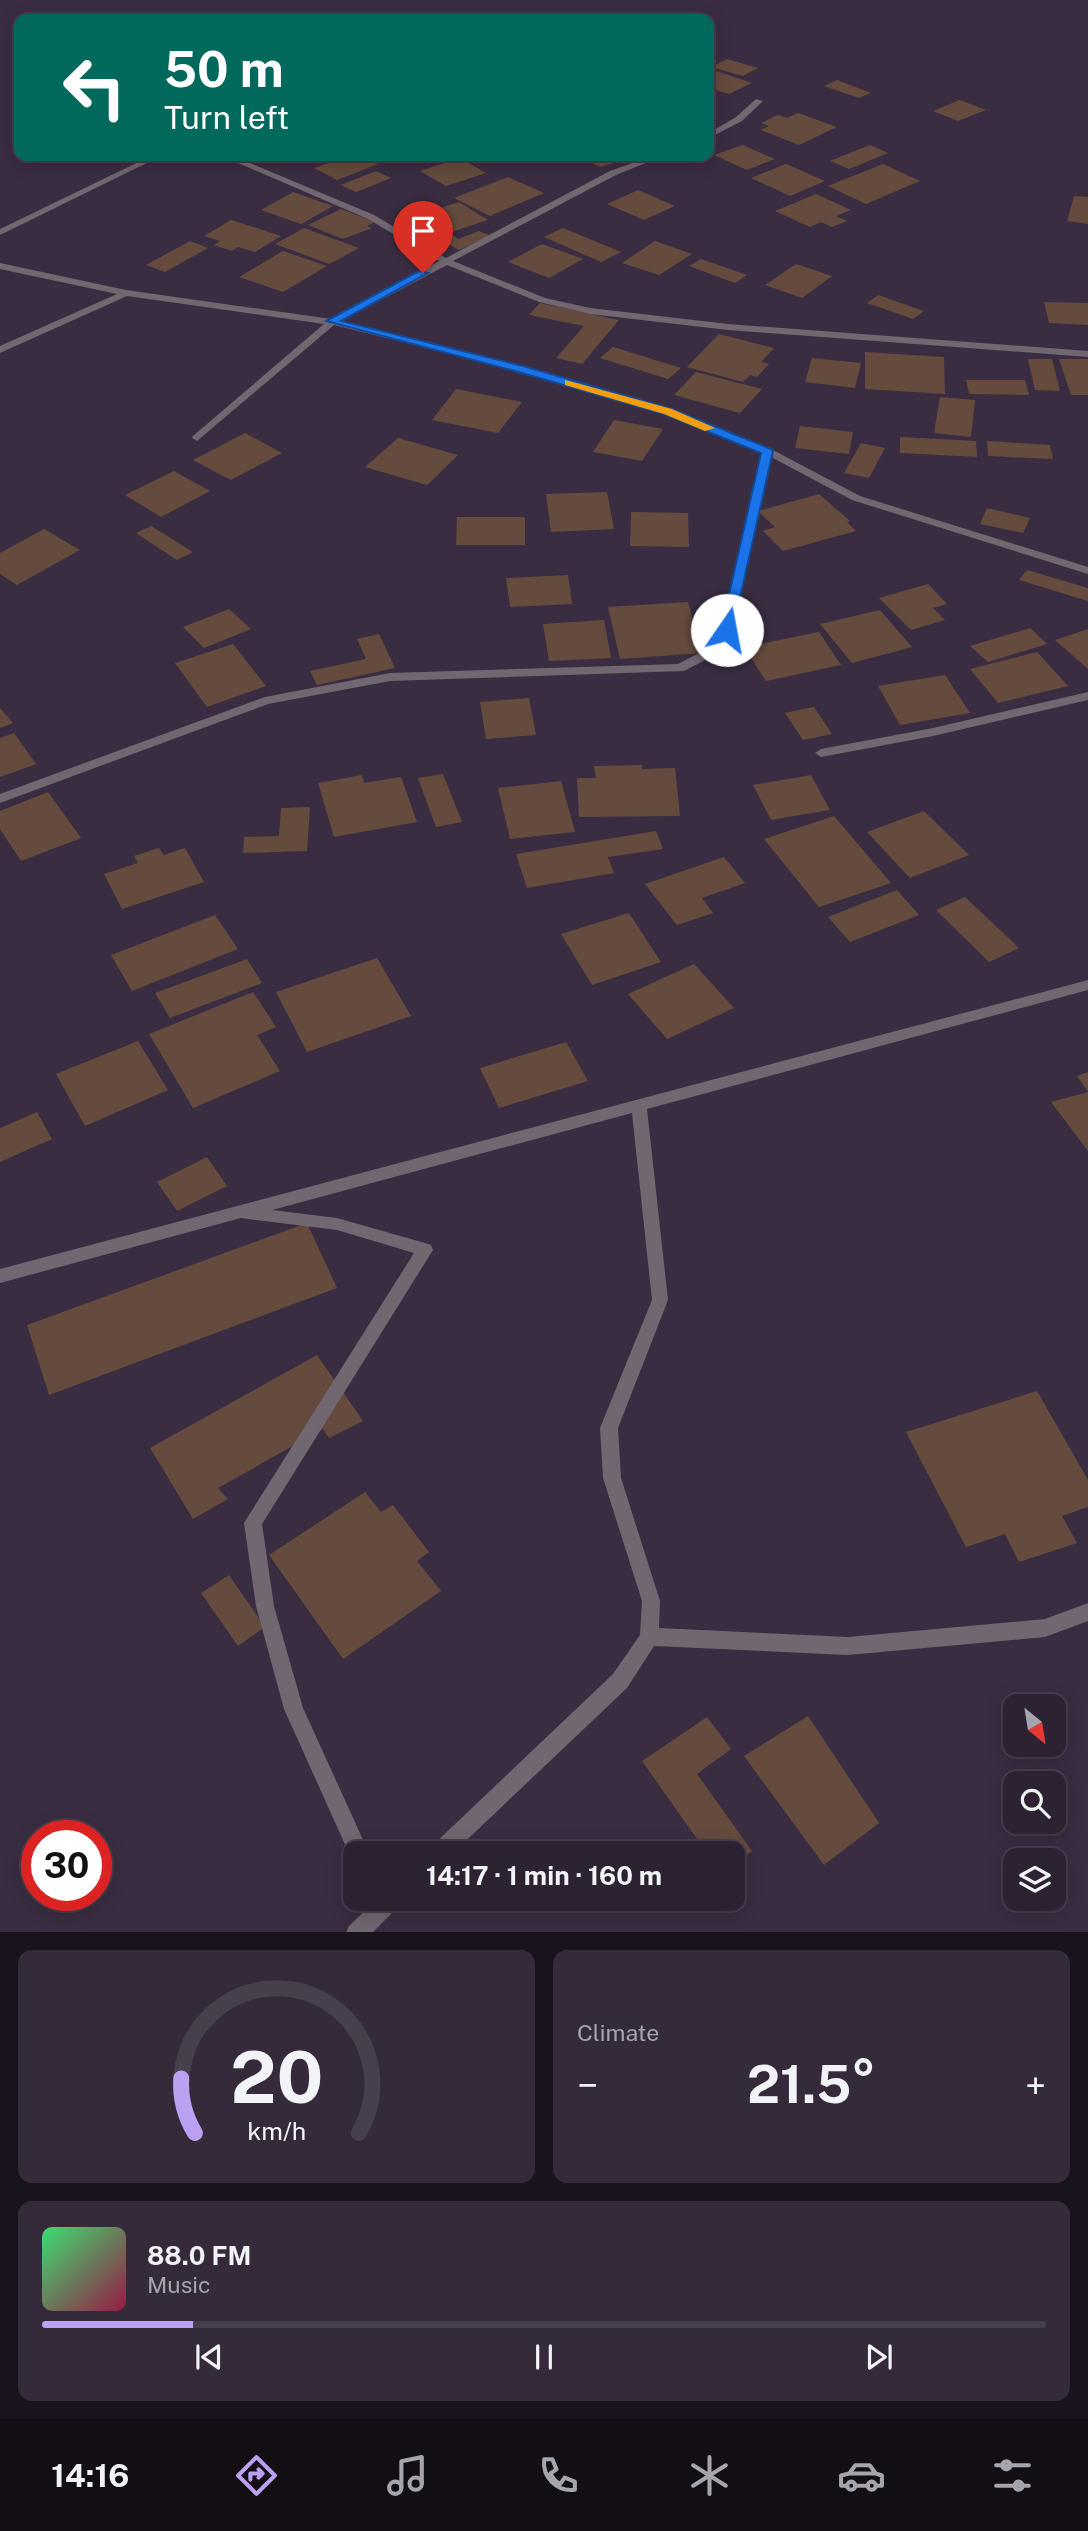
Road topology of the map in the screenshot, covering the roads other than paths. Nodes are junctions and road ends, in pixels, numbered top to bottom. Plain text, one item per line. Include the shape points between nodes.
1 (759, 101) dead end
2 (714, 133) edge
3 (147, 161) edge
4 (238, 161) edge
5 (645, 161) edge
6 (0, 232) edge
7 (445, 261) junction
8 (0, 266) edge
9 (126, 293) junction
10 (332, 321) junction
11 (0, 350) edge
12 (1088, 354) edge
13 (197, 438) dead end
14 (767, 451) junction
15 (1088, 571) edge
16 (1088, 696) edge
17 (821, 753) dead end
18 (0, 799) edge
19 (1088, 985) edge
20 (639, 1104) junction
21 (238, 1213) junction
22 (0, 1276) edge
23 (1088, 1612) edge
24 (649, 1637) junction
25 (354, 1841) edge
26 (452, 1841) edge
27 (376, 1911) edge
28 (357, 1932) edge

1 - 2 street
3 - 6 street
4 - 7 street via 371,217
5 - 7 street via 613,173
7 - 10 street
7 - 12 street via 542,300 590,311 727,327
8 - 9 street
9 - 10 street
9 - 11 street
10 - 13 street
10 - 14 street via 668,411
14 - 15 street via 856,498
14 - 18 street via 727,630 711,652 680,668 390,677 265,702
16 - 17 street
19 - 20 street
20 - 21 street
20 - 24 street via 660,1300 609,1428 612,1478 652,1601
21 - 22 street
21 - 25 street via 337,1224 425,1250 253,1523 265,1606 294,1709
23 - 24 street via 1045,1628 848,1646
24 - 26 street via 620,1681
27 - 28 street

